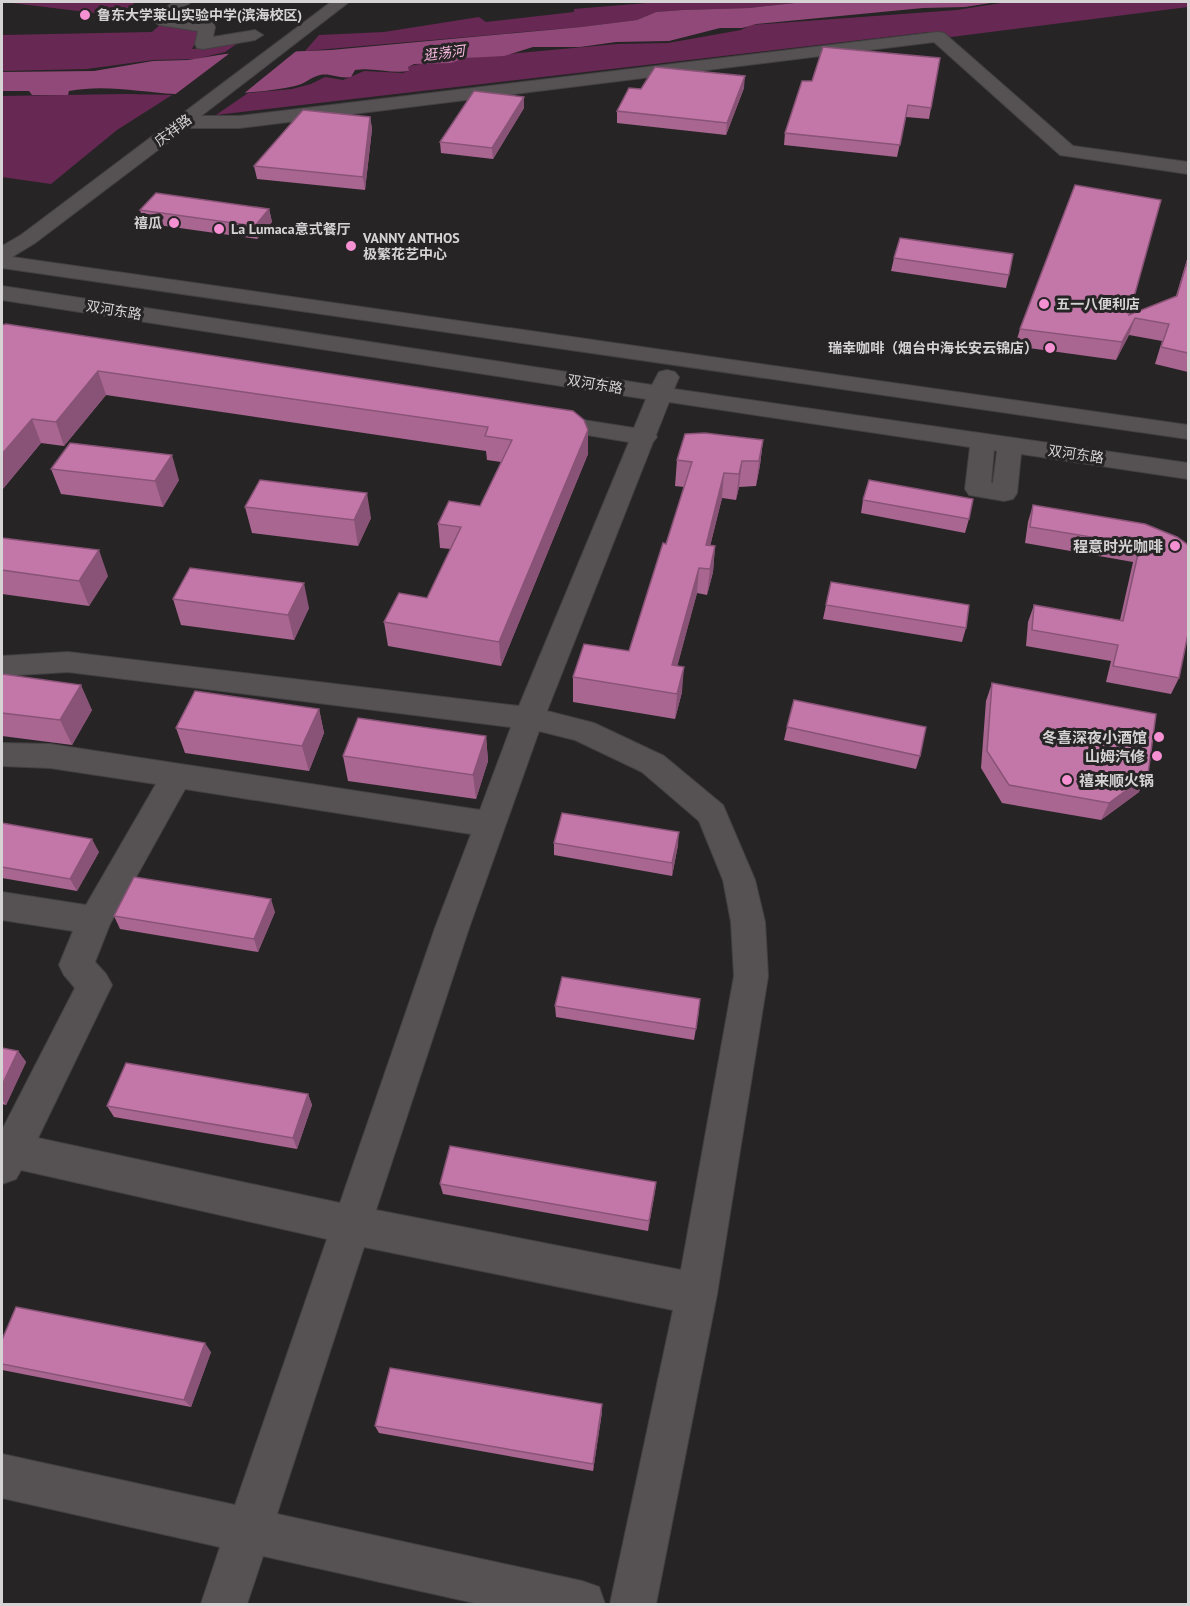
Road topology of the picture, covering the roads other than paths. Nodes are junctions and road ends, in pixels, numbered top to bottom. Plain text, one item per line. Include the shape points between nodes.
1 (183, 2) edge
2 (320, 2) edge
3 (341, 2) edge
4 (262, 38) junction
5 (193, 109) junction
6 (1188, 168) edge
7 (2, 246) edge
8 (2, 254) edge
9 (2, 262) edge
10 (2, 293) edge
11 (673, 358) junction
12 (662, 394) junction
13 (529, 419) edge
14 (1188, 432) edge
15 (645, 437) junction
16 (983, 441) junction
17 (1010, 445) junction
18 (1188, 471) edge
19 (2, 666) edge
20 (529, 718) junction
21 (2, 754) edge
22 (177, 776) junction
23 (490, 824) junction
24 (2, 906) edge
25 (95, 920) junction
26 (5, 1155) edge
27 (352, 1225) junction
28 (697, 1294) junction
29 (2, 1476) edge
30 (249, 1530) junction
31 (224, 1605) edge
32 (582, 1605) edge
33 (633, 1605) edge

1 - 4 street via 159,20 207,27 203,44
2 - 4 street, 庆祥路
3 - 5 street, 庆祥路
4 - 5 street, 庆祥路
5 - 6 street via 239,122 938,38 1067,151
5 - 7 street, 庆祥路 via 10,236
5 - 8 street, 庆祥路 via 28,239
9 - 11 street
10 - 12 street, 双河东路
11 - 12 street
11 - 14 street
12 - 15 street
12 - 16 street, 双河东路
13 - 15 street
15 - 20 street
16 - 17 street, 双河东路
16 - 17 street via 978,489 1004,493
17 - 18 street, 双河东路
19 - 20 street via 68,662
20 - 23 street
20 - 28 street via 583,731 653,764 712,814 739,880 748,922 751,975
21 - 22 street via 50,756
22 - 23 street
22 - 25 street
23 - 27 street
24 - 25 street
25 - 26 street via 76,964 94,985
26 - 27 street
27 - 28 street
27 - 30 street
28 - 33 street
29 - 30 street
30 - 31 street
30 - 32 street

